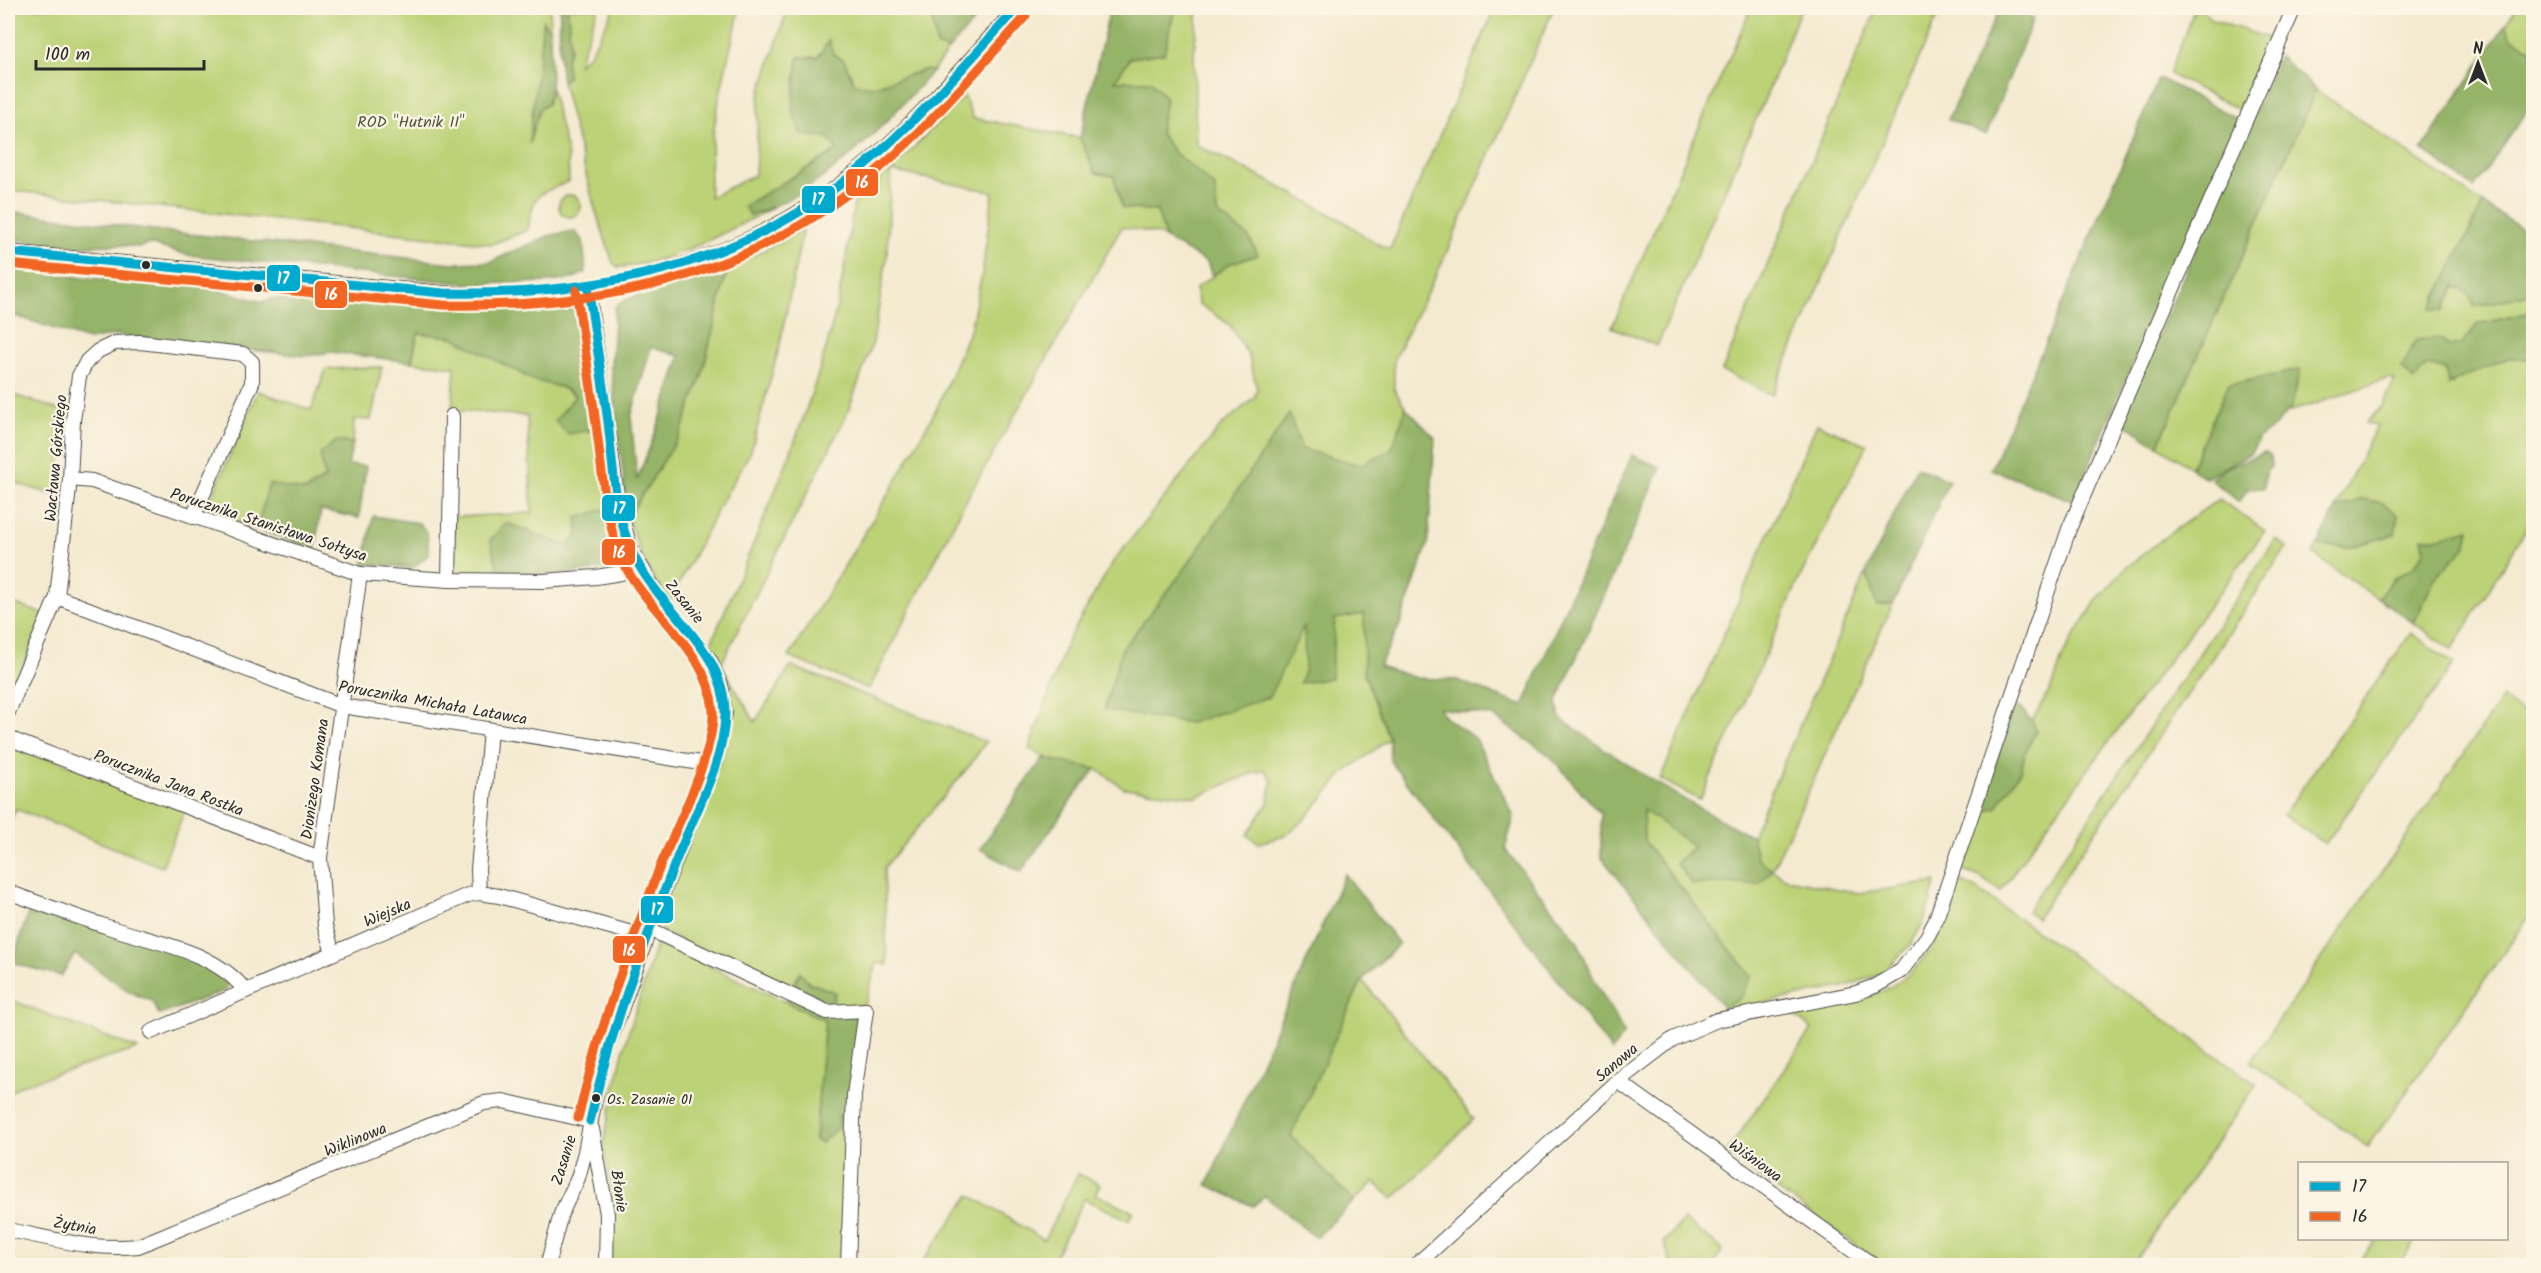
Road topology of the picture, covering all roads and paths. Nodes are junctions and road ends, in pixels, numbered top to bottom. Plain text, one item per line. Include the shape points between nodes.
1 (1017, 8) edge
2 (2294, 8) edge
3 (8, 252) edge
4 (588, 288) junction
5 (452, 416) dead end
6 (70, 478) junction
7 (194, 517) junction
8 (639, 566) junction
9 (360, 574) junction
10 (449, 580) junction
11 (57, 597) junction
12 (342, 706) junction
13 (8, 712) edge
14 (490, 730) junction
15 (8, 738) edge
16 (713, 765) junction
17 (320, 858) junction
18 (8, 892) edge
19 (478, 893) junction
20 (648, 933) junction
21 (333, 953) junction
22 (245, 990) junction
23 (151, 1032) dead end
24 (1618, 1081) junction
25 (590, 1121) junction
26 (8, 1230) edge
27 (138, 1246) joint
28 (547, 1266) edge
29 (606, 1266) edge
30 (848, 1266) edge
31 (1415, 1266) edge
32 (1874, 1266) edge

1 - 4 street via 907,127 858,171 816,201 752,237 698,260
2 - 24 street, Sanowa via 2069,529 1935,922 1914,956 1889,979 1856,993 1701,1026 1666,1044
3 - 4 street via 443,293 515,295
4 - 8 street, Zasanie via 618,502
5 - 10 street
6 - 7 street, Porucznika Stanisława Sołtysa via 92,481
6 - 7 street, Wacława Górskiego via 80,376 87,361 98,351 115,342 140,342 243,354 252,362 252,383
6 - 11 street, Wacława Górskiego
7 - 9 street, Porucznika Stanisława Sołtysa
8 - 10 street, Porucznika Stanisława Sołtysa via 621,573 575,579
8 - 16 street, Zasanie via 717,672 725,714
9 - 10 street, Porucznika Stanisława Sołtysa
9 - 12 street, Dionizego Komana
11 - 12 street, Porucznika Michała Latawca
11 - 13 street, Wacława Górskiego
12 - 14 street, Porucznika Michała Latawca
12 - 17 street, Dionizego Komana
14 - 16 street, Porucznika Michała Latawca
14 - 19 street
15 - 17 street, Porucznika Jana Rostka
16 - 20 street, Zasanie
17 - 21 street, Dionizego Komana via 325,926
18 - 22 street via 211,962 234,976
19 - 20 street
19 - 21 street, Wiejska
20 - 25 street, Zasanie via 610,1041
20 - 30 street via 827,1012 866,1010 854,1095
21 - 22 street, Wiejska
22 - 23 street, Wiejska
24 - 31 street, Sanowa
24 - 32 street, Wiśniowa
25 - 27 street, Wiklinowa via 503,1101 484,1103
25 - 28 street, Zasanie via 578,1178 561,1214
25 - 29 street, Błonie via 607,1214
26 - 27 street, Żytnia via 90,1245

